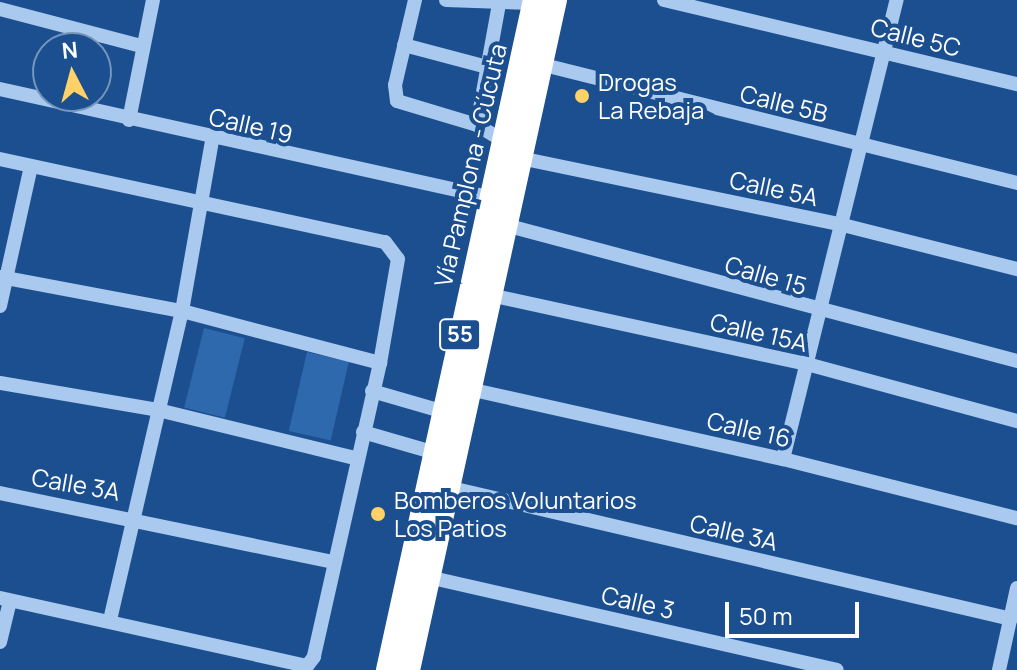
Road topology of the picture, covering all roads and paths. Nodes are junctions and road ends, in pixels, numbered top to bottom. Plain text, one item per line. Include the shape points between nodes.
1 (153, 0) edge
2 (415, 0) edge
3 (446, 0) edge
4 (664, 0) edge
5 (897, 0) edge
6 (541, 1) edge
7 (499, 4) junction
8 (0, 9) edge
9 (404, 45) junction
10 (141, 46) junction
11 (882, 51) junction
12 (540, 64) junction
13 (487, 67) junction
14 (1017, 84) edge
15 (0, 89) edge
16 (129, 120) junction
17 (477, 125) junction
18 (212, 140) junction
19 (860, 145) junction
20 (512, 150) junction
21 (0, 159) edge
22 (31, 166) junction
23 (1017, 183) edge
24 (493, 198) junction
25 (200, 204) junction
26 (839, 224) junction
27 (505, 225) junction
28 (1017, 269) edge
29 (3, 277) edge
30 (490, 295) junction
31 (0, 306) edge
32 (182, 311) junction
33 (822, 313) junction
34 (1017, 361) edge
35 (380, 363) junction
36 (807, 364) junction
37 (0, 383) edge
38 (469, 389) junction
39 (372, 391) junction
40 (158, 410) junction
41 (441, 411) junction
42 (1017, 421) edge
43 (363, 432) junction
44 (432, 452) junction
45 (355, 458) junction
46 (783, 459) junction
47 (447, 487) junction
48 (0, 493) edge
49 (136, 518) junction
50 (1017, 518) edge
51 (332, 562) junction
52 (428, 577) junction
53 (1017, 588) edge
54 (5, 599) edge
55 (1011, 619) junction
56 (110, 620) junction
57 (0, 642) edge
58 (388, 670) edge
59 (408, 670) edge
60 (837, 670) edge
61 (999, 670) edge

1 - 10 street
2 - 9 street
3 - 7 street
4 - 11 street, Calle 5C
5 - 11 street
6 - 7 street
6 - 12 highway, Vía Pamplona - Cúcuta / 55
6 - 20 highway, Vía Pamplona - Cúcuta / 55
7 - 13 street
8 - 10 street
9 - 13 street
9 - 17 street, Calle 5A via 397,101
10 - 16 street
11 - 14 street, Calle 5C
11 - 19 street
12 - 19 street, Calle 5B
12 - 20 highway, Vía Pamplona - Cúcuta / 55
13 - 17 street
15 - 16 street, Calle 19
16 - 18 street, Calle 19
17 - 20 street, Calle 5A
18 - 24 street, Calle 19
18 - 25 street
19 - 23 street, Calle 5B
19 - 26 street
20 - 24 highway, Vía Pamplona - Cúcuta / 55
20 - 26 street, Calle 5A
20 - 27 highway, Vía Pamplona - Cúcuta / 55
21 - 22 street
22 - 25 street
22 - 29 street
24 - 41 highway, Vía Pamplona - Cúcuta / 55
25 - 32 street
25 - 35 street via 385,242 393,249 398,259
26 - 28 street, Calle 5A
26 - 33 street
27 - 30 highway, Vía Pamplona - Cúcuta / 55
27 - 33 street, Calle 15
29 - 31 street
29 - 32 street
30 - 36 street, Calle 15A
30 - 38 highway, Vía Pamplona - Cúcuta / 55
32 - 35 street
32 - 40 street
33 - 34 street, Calle 15
33 - 36 street
35 - 39 street
36 - 42 street, Calle 15A
36 - 46 street
37 - 40 street
38 - 46 street, Calle 16
38 - 47 highway, Vía Pamplona - Cúcuta / 55
39 - 41 street
39 - 43 street
40 - 45 street
40 - 49 street
41 - 44 highway, Vía Pamplona - Cúcuta / 55
43 - 44 street
43 - 45 street
44 - 58 highway, Vía Pamplona - Cúcuta / 55
45 - 51 street
46 - 50 street, Calle 16
47 - 52 highway, Vía Pamplona - Cúcuta / 55
47 - 55 street, Calle 3A
48 - 49 street, Calle 3A
49 - 51 street, Calle 3A
49 - 56 street
51 - 56 street via 314,657 307,666
52 - 59 highway, Vía Pamplona - Cúcuta / 55
52 - 60 street, Calle 3
53 - 55 street
54 - 56 street
54 - 57 street
55 - 61 street

